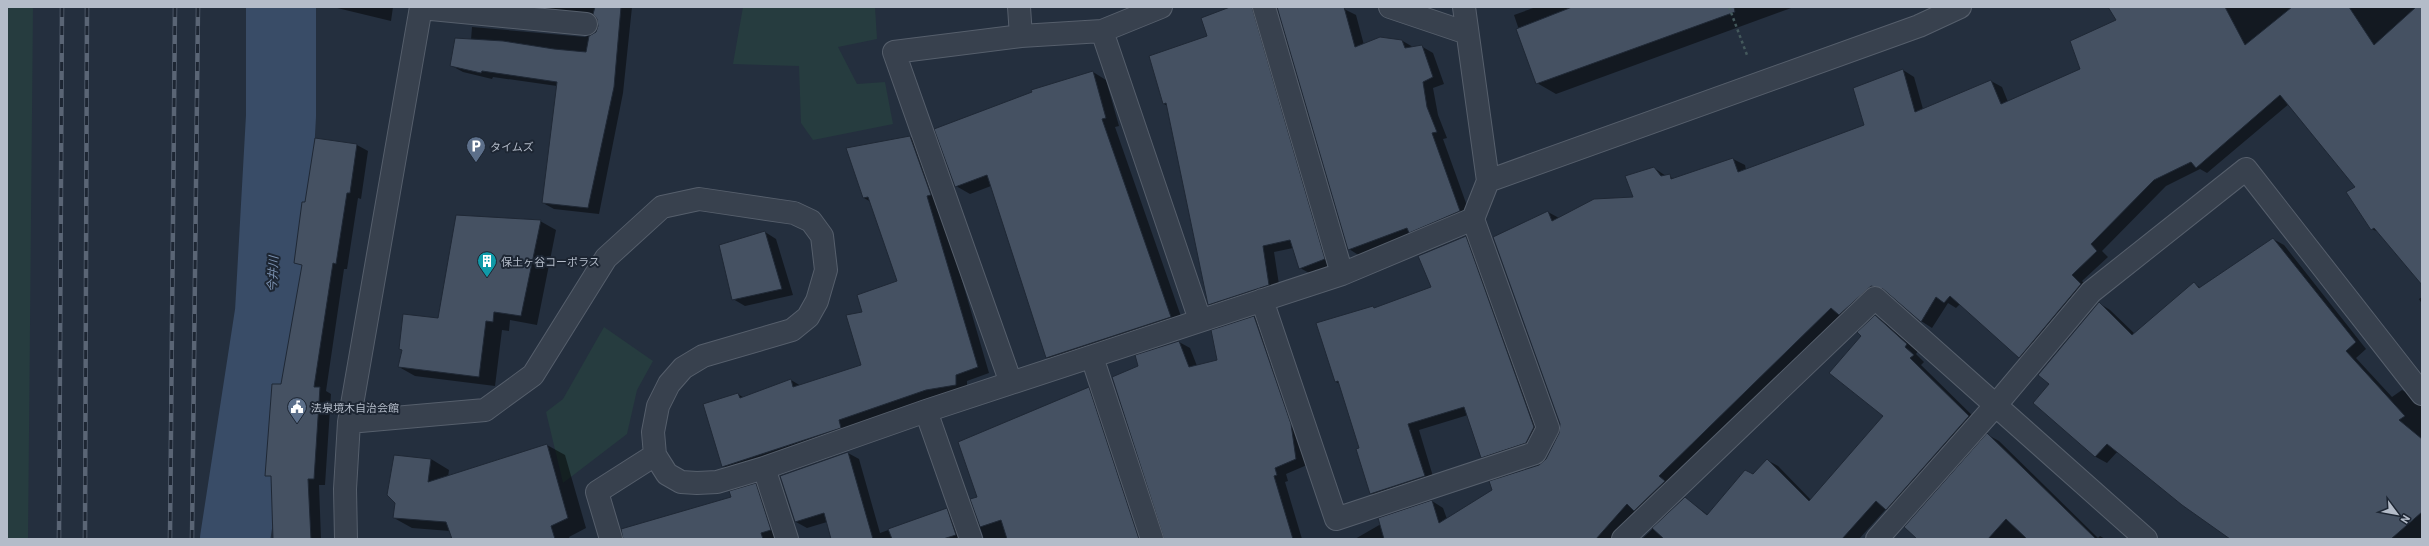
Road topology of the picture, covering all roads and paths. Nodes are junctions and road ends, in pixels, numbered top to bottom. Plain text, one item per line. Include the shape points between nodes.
1 (421, 7) edge
2 (1019, 7) edge
3 (1161, 7) edge
4 (1264, 7) edge
5 (1390, 7) edge
6 (1464, 7) edge
7 (1729, 7) edge
8 (1960, 7) edge
9 (586, 24) dead end
10 (1102, 31) junction
11 (1467, 33) junction
12 (1021, 36) junction
13 (1747, 56) dead end
14 (1488, 181) junction
15 (1473, 219) junction
16 (1342, 274) junction
17 (1262, 300) junction
18 (1200, 320) junction
19 (1092, 356) junction
20 (1011, 384) junction
21 (2422, 394) edge
22 (1995, 406) junction
23 (926, 411) junction
24 (349, 422) junction
25 (655, 455) junction
26 (764, 468) junction
27 (346, 539) edge
28 (611, 539) edge
29 (787, 539) edge
30 (971, 539) edge
31 (1152, 539) edge
32 (1623, 539) edge
33 (1877, 539) edge
34 (2146, 539) edge

1 - 9 street
1 - 24 street
2 - 12 street
3 - 10 street
4 - 16 street
5 - 11 street
6 - 11 street
7 - 13 path
8 - 14 street via 1918,26
10 - 12 street
10 - 18 street
11 - 14 street
12 - 20 street via 894,52
14 - 15 street
15 - 16 street
15 - 17 street via 1548,428 1535,453 1336,519
16 - 17 street
17 - 18 street
18 - 19 street
19 - 20 street
19 - 31 street
20 - 23 street
21 - 22 street via 2246,169 2091,292
22 - 32 street via 1875,298
22 - 33 street
22 - 34 street
23 - 26 street
23 - 30 street
24 - 25 street via 485,410 533,375 606,258 662,207 699,199 794,213 811,221 822,236 826,270 808,317 792,330 703,356 683,368 669,384 658,406 653,432
24 - 27 street via 345,489
25 - 26 street via 667,474 680,482 717,482
25 - 28 street via 597,492
26 - 29 street

